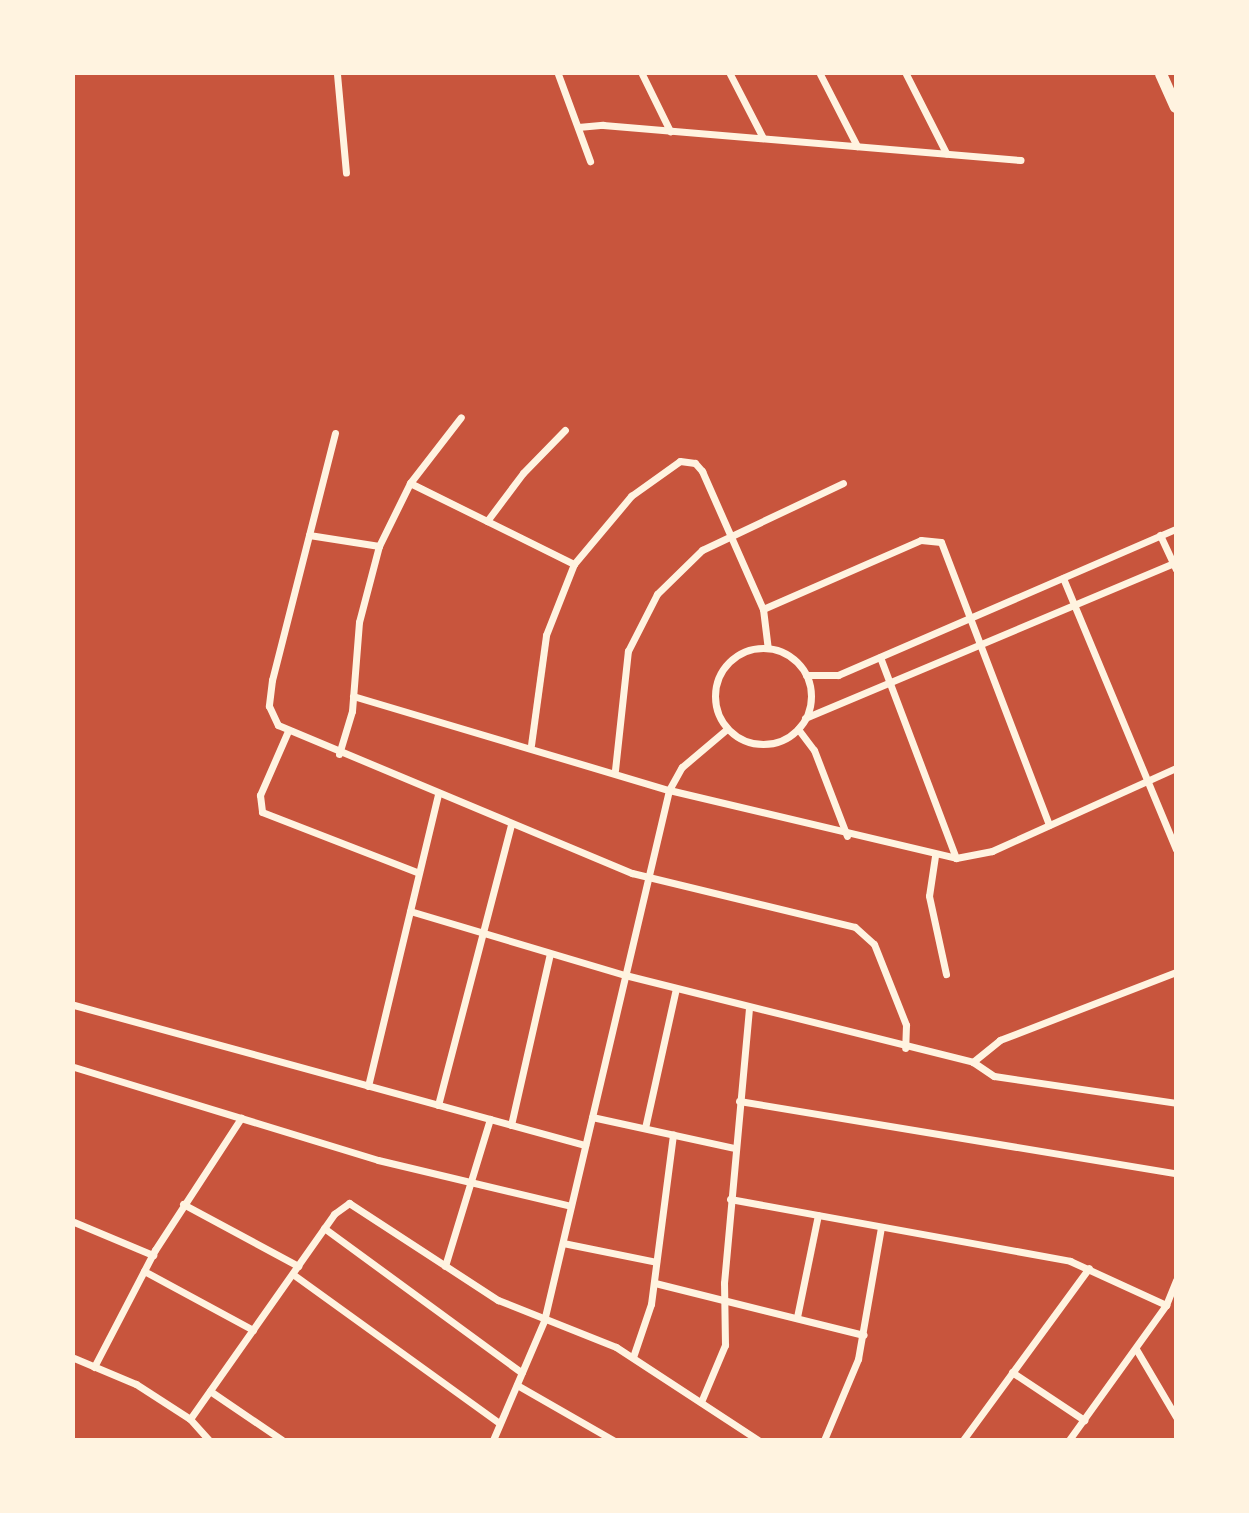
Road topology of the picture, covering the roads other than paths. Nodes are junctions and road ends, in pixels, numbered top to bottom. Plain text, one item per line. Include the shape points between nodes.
1 (337, 74) edge
2 (558, 74) edge
3 (642, 74) edge
4 (730, 74) edge
5 (820, 74) edge
6 (906, 74) edge
7 (1161, 74) edge
8 (1175, 107) edge
9 (578, 127) junction
10 (670, 131) junction
11 (763, 138) junction
12 (858, 146) junction
13 (946, 153) junction
14 (1021, 160) dead end
15 (590, 161) dead end
16 (346, 173) dead end
17 (461, 417) dead end
18 (565, 430) dead end
19 (335, 433) dead end
20 (843, 482) dead end
21 (410, 483) junction
22 (487, 522) junction
23 (1175, 529) edge
24 (730, 534) junction
25 (309, 535) junction
26 (1160, 536) junction
27 (379, 546) junction
28 (574, 564) junction
29 (1174, 565) edge
30 (1063, 578) junction
31 (1074, 604) junction
32 (763, 609) junction
33 (971, 618) junction
34 (980, 645) junction
35 (768, 648) junction
36 (880, 657) junction
37 (806, 676) junction
38 (891, 682) junction
39 (354, 695) junction
40 (805, 719) junction
41 (727, 729) junction
42 (798, 729) junction
43 (288, 732) junction
44 (531, 746) junction
45 (340, 754) junction
46 (1175, 768) edge
47 (615, 770) junction
48 (1149, 780) junction
49 (669, 790) junction
50 (438, 794) junction
51 (511, 824) junction
52 (1049, 825) junction
53 (847, 836) junction
54 (1175, 849) edge
55 (935, 856) junction
56 (956, 858) junction
57 (419, 873) junction
58 (648, 878) junction
59 (410, 911) junction
60 (483, 933) junction
61 (550, 953) junction
62 (1175, 972) edge
63 (946, 974) dead end
64 (625, 975) junction
65 (676, 988) junction
66 (74, 1006) edge
67 (749, 1007) junction
68 (905, 1048) junction
69 (973, 1062) junction
70 (74, 1067) edge
71 (368, 1086) junction
72 (739, 1101) junction
73 (1175, 1103) edge
74 (438, 1105) junction
75 (592, 1117) junction
76 (242, 1118) junction
77 (490, 1119) junction
78 (511, 1125) junction
79 (645, 1129) junction
80 (673, 1134) junction
81 (585, 1145) junction
82 (734, 1148) junction
83 (1175, 1173) edge
84 (470, 1182) junction
85 (730, 1199) junction
86 (183, 1204) junction
87 (571, 1206) junction
88 (818, 1215) junction
89 (74, 1222) edge
90 (881, 1227) junction
91 (324, 1228) junction
92 (563, 1243) junction
93 (153, 1255) junction
94 (656, 1262) junction
95 (298, 1266) junction
96 (445, 1266) junction
97 (1089, 1268) junction
98 (144, 1271) junction
99 (294, 1275) junction
100 (1175, 1280) edge
101 (655, 1283) junction
102 (723, 1298) junction
103 (1175, 1301) edge
104 (1167, 1306) junction
105 (797, 1317) junction
106 (544, 1321) junction
107 (253, 1330) junction
108 (864, 1335) junction
109 (1136, 1349) junction
110 (633, 1357) junction
111 (74, 1358) edge
112 (94, 1367) junction
113 (1012, 1371) junction
114 (522, 1373) junction
115 (517, 1385) junction
116 (210, 1391) junction
117 (701, 1402) junction
118 (1174, 1412) edge
119 (190, 1419) junction
120 (1084, 1419) junction
121 (499, 1423) junction
122 (1071, 1438) edge
123 (209, 1440) edge
124 (282, 1440) edge
125 (493, 1440) edge
126 (613, 1440) edge
127 (758, 1440) edge
128 (824, 1440) edge
129 (964, 1440) edge

1 - 16 street
2 - 9 street
3 - 10 street
4 - 11 street
5 - 12 street
6 - 13 street
7 - 8 main road
9 - 10 street
9 - 15 street
10 - 11 street
11 - 12 street
12 - 13 street
13 - 14 street
17 - 21 street
18 - 22 street via 523,473
19 - 25 street
20 - 24 street
21 - 22 street
21 - 27 street
22 - 28 street
23 - 26 street
24 - 28 street via 699,466 680,461 631,496
24 - 32 street
24 - 47 street via 678,570 640,621 622,683
25 - 27 street
25 - 43 street via 270,693 271,716
26 - 29 street
26 - 30 street
27 - 39 street via 359,622
28 - 44 street via 546,635
29 - 31 street
30 - 31 street
30 - 33 street
31 - 34 street
31 - 48 street
32 - 33 street via 932,538 946,550
32 - 35 street
33 - 34 street
33 - 36 street
34 - 38 street
34 - 52 street
35 - 37 street via 791,657
35 - 41 street via 740,653 719,674 715,703
36 - 37 street via 828,678
36 - 38 street
37 - 40 street via 811,697
38 - 40 street
38 - 56 street
39 - 44 street
39 - 45 street
40 - 42 street
41 - 42 street via 763,745
41 - 49 street via 682,766
42 - 53 street via 814,750
43 - 45 street
43 - 57 street via 260,794 262,812
44 - 47 street
45 - 50 street
46 - 48 street
47 - 49 street
48 - 52 street
48 - 54 street
49 - 53 street
49 - 58 street
50 - 51 street
50 - 57 street
51 - 58 street
51 - 60 street
52 - 56 street via 992,851
53 - 55 street
55 - 56 street
55 - 63 street via 929,896
57 - 59 street
58 - 64 street
58 - 68 street via 862,931 874,944 904,1018
59 - 60 street
59 - 71 street
60 - 61 street
60 - 74 street
61 - 64 street
61 - 78 street
62 - 69 street via 1000,1040
64 - 65 street
64 - 75 street
65 - 67 street
65 - 79 street
66 - 71 street
67 - 68 street
67 - 72 street
68 - 69 street
69 - 73 street via 994,1076
70 - 76 street
71 - 74 street
72 - 82 street
72 - 83 street
74 - 77 street
75 - 79 street
75 - 81 street
76 - 84 street via 378,1160
76 - 86 street
77 - 78 street
77 - 84 street
78 - 81 street
79 - 80 street
80 - 82 street
80 - 94 street
81 - 87 street
82 - 85 street
84 - 87 street
84 - 96 street
85 - 88 street
85 - 102 street
86 - 93 street
86 - 95 street
87 - 92 street
88 - 90 street
88 - 105 street
89 - 93 street
90 - 97 street
90 - 108 street
91 - 95 street
91 - 96 street via 349,1203
91 - 114 street
92 - 94 street
92 - 106 street
93 - 98 street
94 - 101 street
95 - 99 street
96 - 106 street via 498,1300
97 - 104 street
97 - 113 street
98 - 107 street
98 - 112 street
99 - 107 street
99 - 121 street
100 - 104 street
101 - 102 street
101 - 110 street
102 - 105 street
102 - 117 street via 724,1345
103 - 104 street
104 - 109 street
105 - 108 street
106 - 110 street via 601,1340
106 - 114 street
107 - 116 street
108 - 128 street via 851,1381
109 - 118 street
109 - 120 street
110 - 117 street
111 - 112 street
112 - 119 street via 136,1384
113 - 120 street
113 - 129 street
114 - 115 street
115 - 121 street
115 - 126 street
116 - 119 street
116 - 124 street
117 - 127 street
119 - 123 street
120 - 122 street
121 - 125 street

